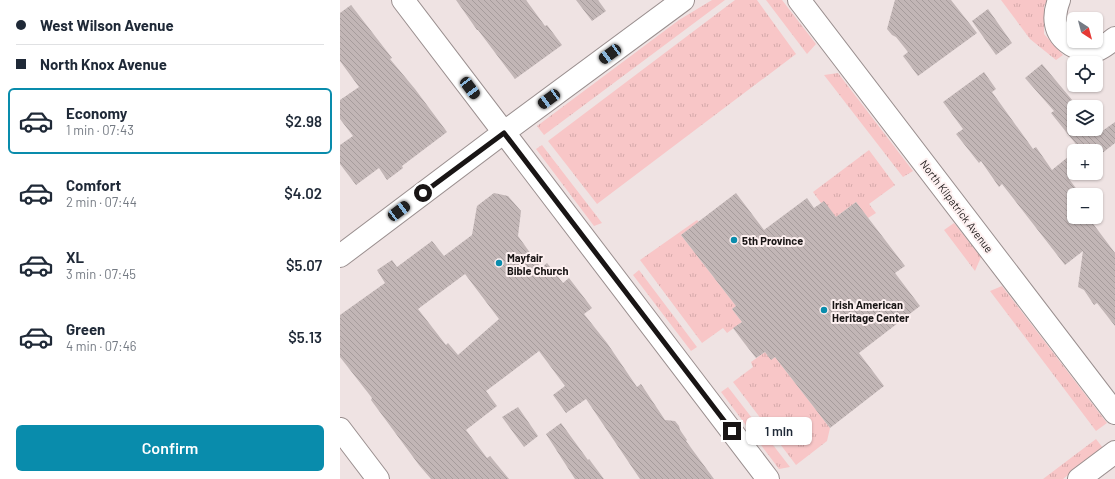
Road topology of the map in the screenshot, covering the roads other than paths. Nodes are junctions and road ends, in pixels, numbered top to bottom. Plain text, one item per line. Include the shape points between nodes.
1 (403, 0) edge
2 (683, 0) edge
3 (799, 0) edge
4 (1059, 0) edge
5 (1115, 38) edge
6 (504, 133) junction
7 (340, 256) edge
8 (1115, 413) edge
9 (340, 429) edge
10 (1115, 452) edge
11 (378, 479) edge
12 (768, 479) edge
13 (1079, 479) edge

1 - 6 street
2 - 6 street
3 - 8 street, North Kilpatrick Avenue
4 - 5 street via 1055,13 1056,26 1062,37 1073,46 1097,50
6 - 7 street
6 - 12 street
9 - 11 street
10 - 13 street

